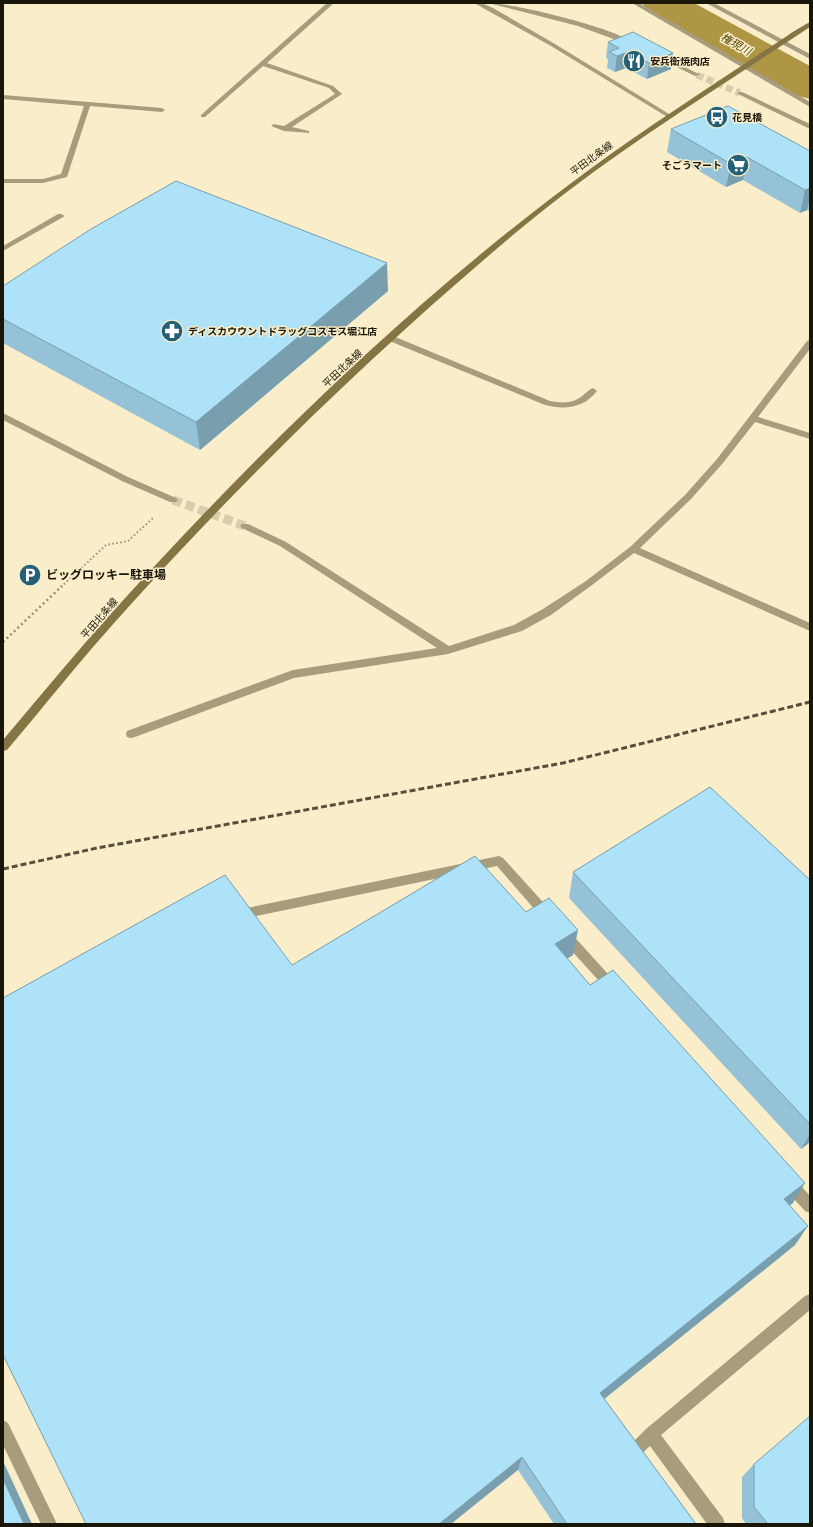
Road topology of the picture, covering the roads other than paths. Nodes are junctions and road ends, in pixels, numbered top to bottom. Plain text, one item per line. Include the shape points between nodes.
1 (332, 3) edge
2 (477, 3) edge
3 (491, 3) edge
4 (635, 3) edge
5 (709, 3) edge
6 (810, 24) edge
7 (783, 42) junction
8 (640, 48) edge
9 (654, 55) edge
10 (810, 57) edge
11 (262, 64) junction
12 (747, 65) junction
13 (697, 75) tunnel mouth
14 (740, 93) tunnel mouth
15 (3, 97) edge
16 (88, 103) junction
17 (810, 105) edge
18 (162, 110) dead end
19 (203, 116) dead end
20 (671, 118) junction
21 (274, 126) dead end
22 (810, 127) edge
23 (284, 129) junction
24 (307, 132) dead end
25 (3, 180) edge
26 (61, 216) dead end
27 (3, 249) edge
28 (390, 338) junction
29 (810, 343) edge
30 (593, 391) dead end
31 (3, 416) edge
32 (752, 418) junction
33 (810, 436) edge
34 (173, 500) tunnel mouth
35 (245, 526) tunnel mouth
36 (634, 549) junction
37 (810, 628) edge
38 (448, 650) junction
39 (131, 734) dead end
40 (3, 747) edge
41 (252, 912) edge
42 (620, 996) edge
43 (778, 1171) edge
44 (810, 1206) edge
45 (810, 1301) edge
46 (3, 1428) edge
47 (651, 1434) junction
48 (617, 1468) edge
49 (49, 1524) edge
50 (717, 1524) edge

1 - 11 street
2 - 20 street via 525,29
3 - 8 street via 589,28
4 - 12 street
5 - 7 street
6 - 7 main road, 平田北条線
7 - 10 street
7 - 12 main road, 平田北条線
9 - 13 street
11 - 19 street
11 - 23 street via 330,88 339,94
12 - 17 street
12 - 20 main road, 平田北条線
14 - 22 street
15 - 16 street
16 - 18 street
16 - 25 street via 64,175 43,181
20 - 28 main road, 平田北条線 via 630,144 518,227
21 - 23 street
23 - 24 street
26 - 27 street
28 - 30 street via 548,403 563,406 579,403
28 - 40 main road, 平田北条線 via 295,427 222,501 119,611
29 - 32 street
31 - 34 street via 125,479
32 - 33 street
32 - 36 street via 720,461 688,497
35 - 38 street via 283,544
36 - 37 street
36 - 38 street via 547,612 518,628
38 - 39 street via 293,674
41 - 42 street via 499,861
43 - 44 street
45 - 47 street
46 - 49 street
47 - 48 street
47 - 50 street

